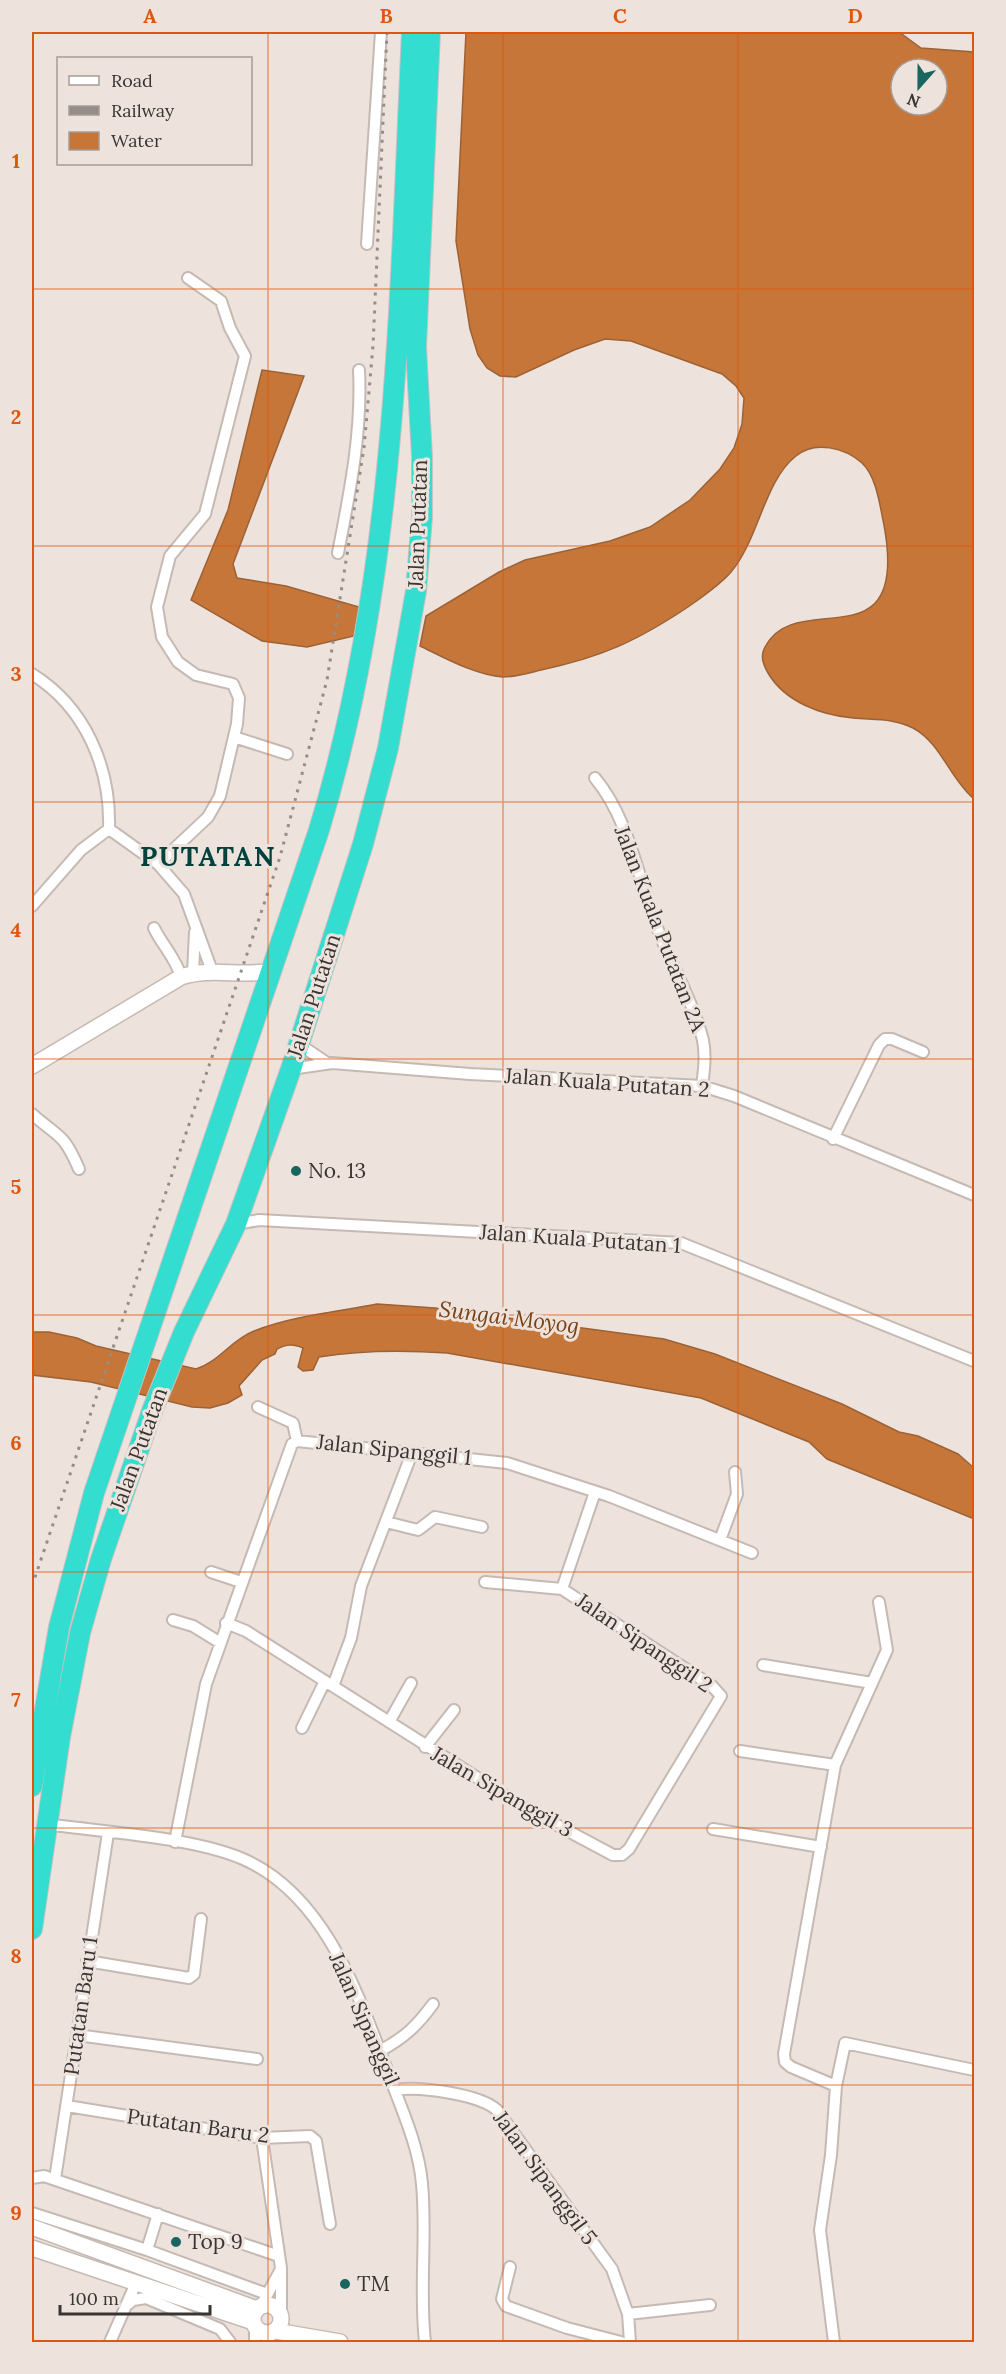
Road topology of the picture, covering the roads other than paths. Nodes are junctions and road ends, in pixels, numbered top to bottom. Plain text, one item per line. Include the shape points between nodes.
1 (381, 32) edge
2 (412, 32) edge
3 (430, 32) edge
4 (427, 58) junction
5 (409, 98) junction
6 (367, 244) dead end
7 (421, 264) junction
8 (188, 278) dead end
9 (402, 281) junction
10 (359, 370) dead end
11 (338, 553) dead end
12 (32, 674) edge
13 (234, 736) junction
14 (287, 754) dead end
15 (596, 778) dead end
16 (109, 829) junction
17 (158, 864) junction
18 (32, 906) edge
19 (154, 928) dead end
20 (196, 929) junction
21 (212, 971) junction
22 (271, 971) junction
23 (187, 975) junction
24 (241, 975) junction
25 (262, 997) junction
26 (299, 1044) junction
27 (924, 1052) dead end
28 (327, 1063) junction
29 (32, 1066) edge
30 (291, 1069) junction
31 (702, 1086) junction
32 (32, 1114) edge
33 (833, 1139) junction
34 (79, 1169) dead end
35 (973, 1191) edge
36 (243, 1202) junction
37 (272, 1222) junction
38 (236, 1224) junction
39 (975, 1361) edge
40 (258, 1407) dead end
41 (297, 1441) junction
42 (412, 1453) junction
43 (735, 1472) dead end
44 (595, 1492) junction
45 (386, 1522) junction
46 (482, 1527) dead end
47 (720, 1540) junction
48 (752, 1553) dead end
49 (211, 1572) dead end
50 (485, 1581) dead end
51 (240, 1582) junction
52 (562, 1589) junction
53 (879, 1602) dead end
54 (173, 1620) dead end
55 (226, 1623) junction
56 (219, 1642) junction
57 (763, 1665) dead end
58 (329, 1683) junction
59 (411, 1683) dead end
60 (872, 1683) junction
61 (721, 1696) joint
62 (454, 1710) dead end
63 (389, 1722) junction
64 (302, 1728) dead end
65 (425, 1747) junction
66 (740, 1751) dead end
67 (834, 1765) junction
68 (32, 1786) edge
69 (46, 1824) junction
70 (713, 1829) dead end
71 (108, 1833) junction
72 (175, 1842) junction
73 (821, 1847) junction
74 (201, 1919) dead end
75 (32, 1929) edge
76 (87, 1961) junction
77 (433, 2004) dead end
78 (77, 2035) junction
79 (380, 2051) junction
80 (257, 2059) dead end
81 (975, 2070) edge
82 (836, 2086) junction
83 (395, 2090) junction
84 (67, 2106) junction
85 (262, 2138) junction
86 (32, 2178) edge
87 (55, 2179) junction
88 (32, 2213) edge
89 (158, 2214) junction
90 (330, 2224) dead end
91 (32, 2227) edge
92 (32, 2248) edge
93 (147, 2250) junction
94 (279, 2256) junction
95 (510, 2267) dead end
96 (281, 2268) junction
97 (136, 2283) junction
98 (710, 2305) dead end
99 (126, 2306) junction
100 (628, 2314) junction
101 (281, 2315) junction
102 (258, 2317) edge
103 (272, 2335) edge
104 (339, 2342) edge
105 (110, 2343) edge
106 (230, 2343) edge
107 (425, 2343) edge
108 (621, 2343) edge
109 (630, 2343) edge
110 (834, 2343) edge

1 - 6 street
2 - 5 highway, Jalan Putatan
3 - 4 highway, Jalan Putatan
4 - 5 highway via 417,92
4 - 7 highway, Jalan Putatan
5 - 9 highway, Jalan Putatan
7 - 9 highway via 408,269
7 - 26 highway, Jalan Putatan via 416,347 423,488 416,591 381,782
8 - 13 street via 221,301 245,356 205,514 170,556 161,587 158,622 169,649 186,669 205,678 227,681 237,689
9 - 22 highway, Jalan Putatan via 389,452 362,654 338,770
10 - 11 street via 358,449
12 - 16 street via 69,705 93,745 108,788
13 - 14 street
13 - 17 street via 215,807
15 - 31 street, Jalan Kuala Putatan 2A via 617,814 658,931 697,1023 704,1053
16 - 17 street
16 - 18 street via 81,850
17 - 20 street via 184,894
19 - 23 street via 166,951
20 - 21 street
20 - 23 street
21 - 23 street
21 - 24 street
22 - 24 street
22 - 25 highway, Jalan Putatan
23 - 29 street
24 - 25 street via 253,983
25 - 68 highway, Jalan Putatan via 94,1493 51,1663
26 - 28 street
26 - 30 highway, Jalan Putatan
27 - 33 street via 885,1039
28 - 30 street, Jalan Kuala Putatan 2
28 - 31 street, Jalan Kuala Putatan 2
30 - 36 highway, Jalan Putatan
31 - 33 street, Jalan Kuala Putatan 2
32 - 34 street via 62,1136
33 - 35 street, Jalan Kuala Putatan 2
36 - 37 street, Jalan Kuala Putatan 1 via 253,1213
36 - 38 highway, Jalan Putatan
37 - 38 street, Jalan Kuala Putatan 1 via 251,1220
37 - 39 street, Jalan Kuala Putatan 1 via 681,1243
38 - 69 highway, Jalan Putatan via 184,1332 119,1501 80,1633
40 - 41 street via 292,1423
41 - 42 street, Jalan Sipanggil 1
41 - 51 street, Jalan Sipanggil 1 via 292,1444
42 - 44 street, Jalan Sipanggil 1 via 507,1463
42 - 45 street
43 - 47 street via 737,1494
44 - 47 street, Jalan Sipanggil 1
44 - 52 street, Jalan Sipanggil 2
45 - 46 street via 417,1530 435,1517
45 - 58 street via 361,1586 351,1638
47 - 48 street, Jalan Sipanggil 1
49 - 51 street
50 - 52 street
51 - 55 street, Jalan Sipanggil 1
52 - 61 street, Jalan Sipanggil 2 via 712,1686
53 - 60 street via 887,1650
54 - 56 street via 193,1626
55 - 56 street, Jalan Sipanggil 1
55 - 58 street, Jalan Sipanggil 3 via 246,1631
56 - 72 street, Jalan Sipanggil 1 via 206,1684
57 - 60 street
58 - 63 street, Jalan Sipanggil 3
58 - 64 street
59 - 63 street
60 - 67 street
61 - 65 street, Jalan Sipanggil 3 via 622,1855 613,1855 536,1814
62 - 65 street
63 - 65 street, Jalan Sipanggil 3
66 - 67 street
67 - 73 street
69 - 71 street, Jalan Sipanggil
69 - 75 highway, Jalan Putatan
70 - 73 street
71 - 72 street, Jalan Sipanggil
71 - 76 street, Putatan Baru 1
72 - 79 street, Jalan Sipanggil via 243,1859 290,1891 340,1961
73 - 82 street via 784,2054 791,2067
74 - 76 street via 194,1974 189,1978
76 - 78 street, Putatan Baru 1
77 - 79 street via 405,2038
78 - 80 street
78 - 84 street, Putatan Baru 1
79 - 83 street, Jalan Sipanggil
81 - 82 street via 845,2043
82 - 110 street via 820,2229
83 - 100 street, Jalan Sipanggil 5 via 418,2088 484,2101 497,2110 612,2270
83 - 107 street, Jalan Sipanggil via 422,2181
84 - 85 street, Putatan Baru 2
84 - 87 street, Putatan Baru 1
85 - 90 street, Putatan Baru 2 via 314,2138
85 - 94 street
86 - 87 street via 38,2175
87 - 89 street
88 - 93 street
89 - 93 street
89 - 94 street
91 - 102 street
92 - 97 street
93 - 102 street
94 - 96 street
95 - 108 street via 502,2299 512,2310
96 - 101 street
96 - 102 street
97 - 99 street
97 - 102 street
98 - 100 street
99 - 105 street
99 - 106 street via 146,2298 220,2329
100 - 109 street, Jalan Sipanggil 5
101 - 102 street via 270,2305
101 - 103 street via 281,2324
101 - 104 street
102 - 103 street via 262,2333
103 - 104 street

